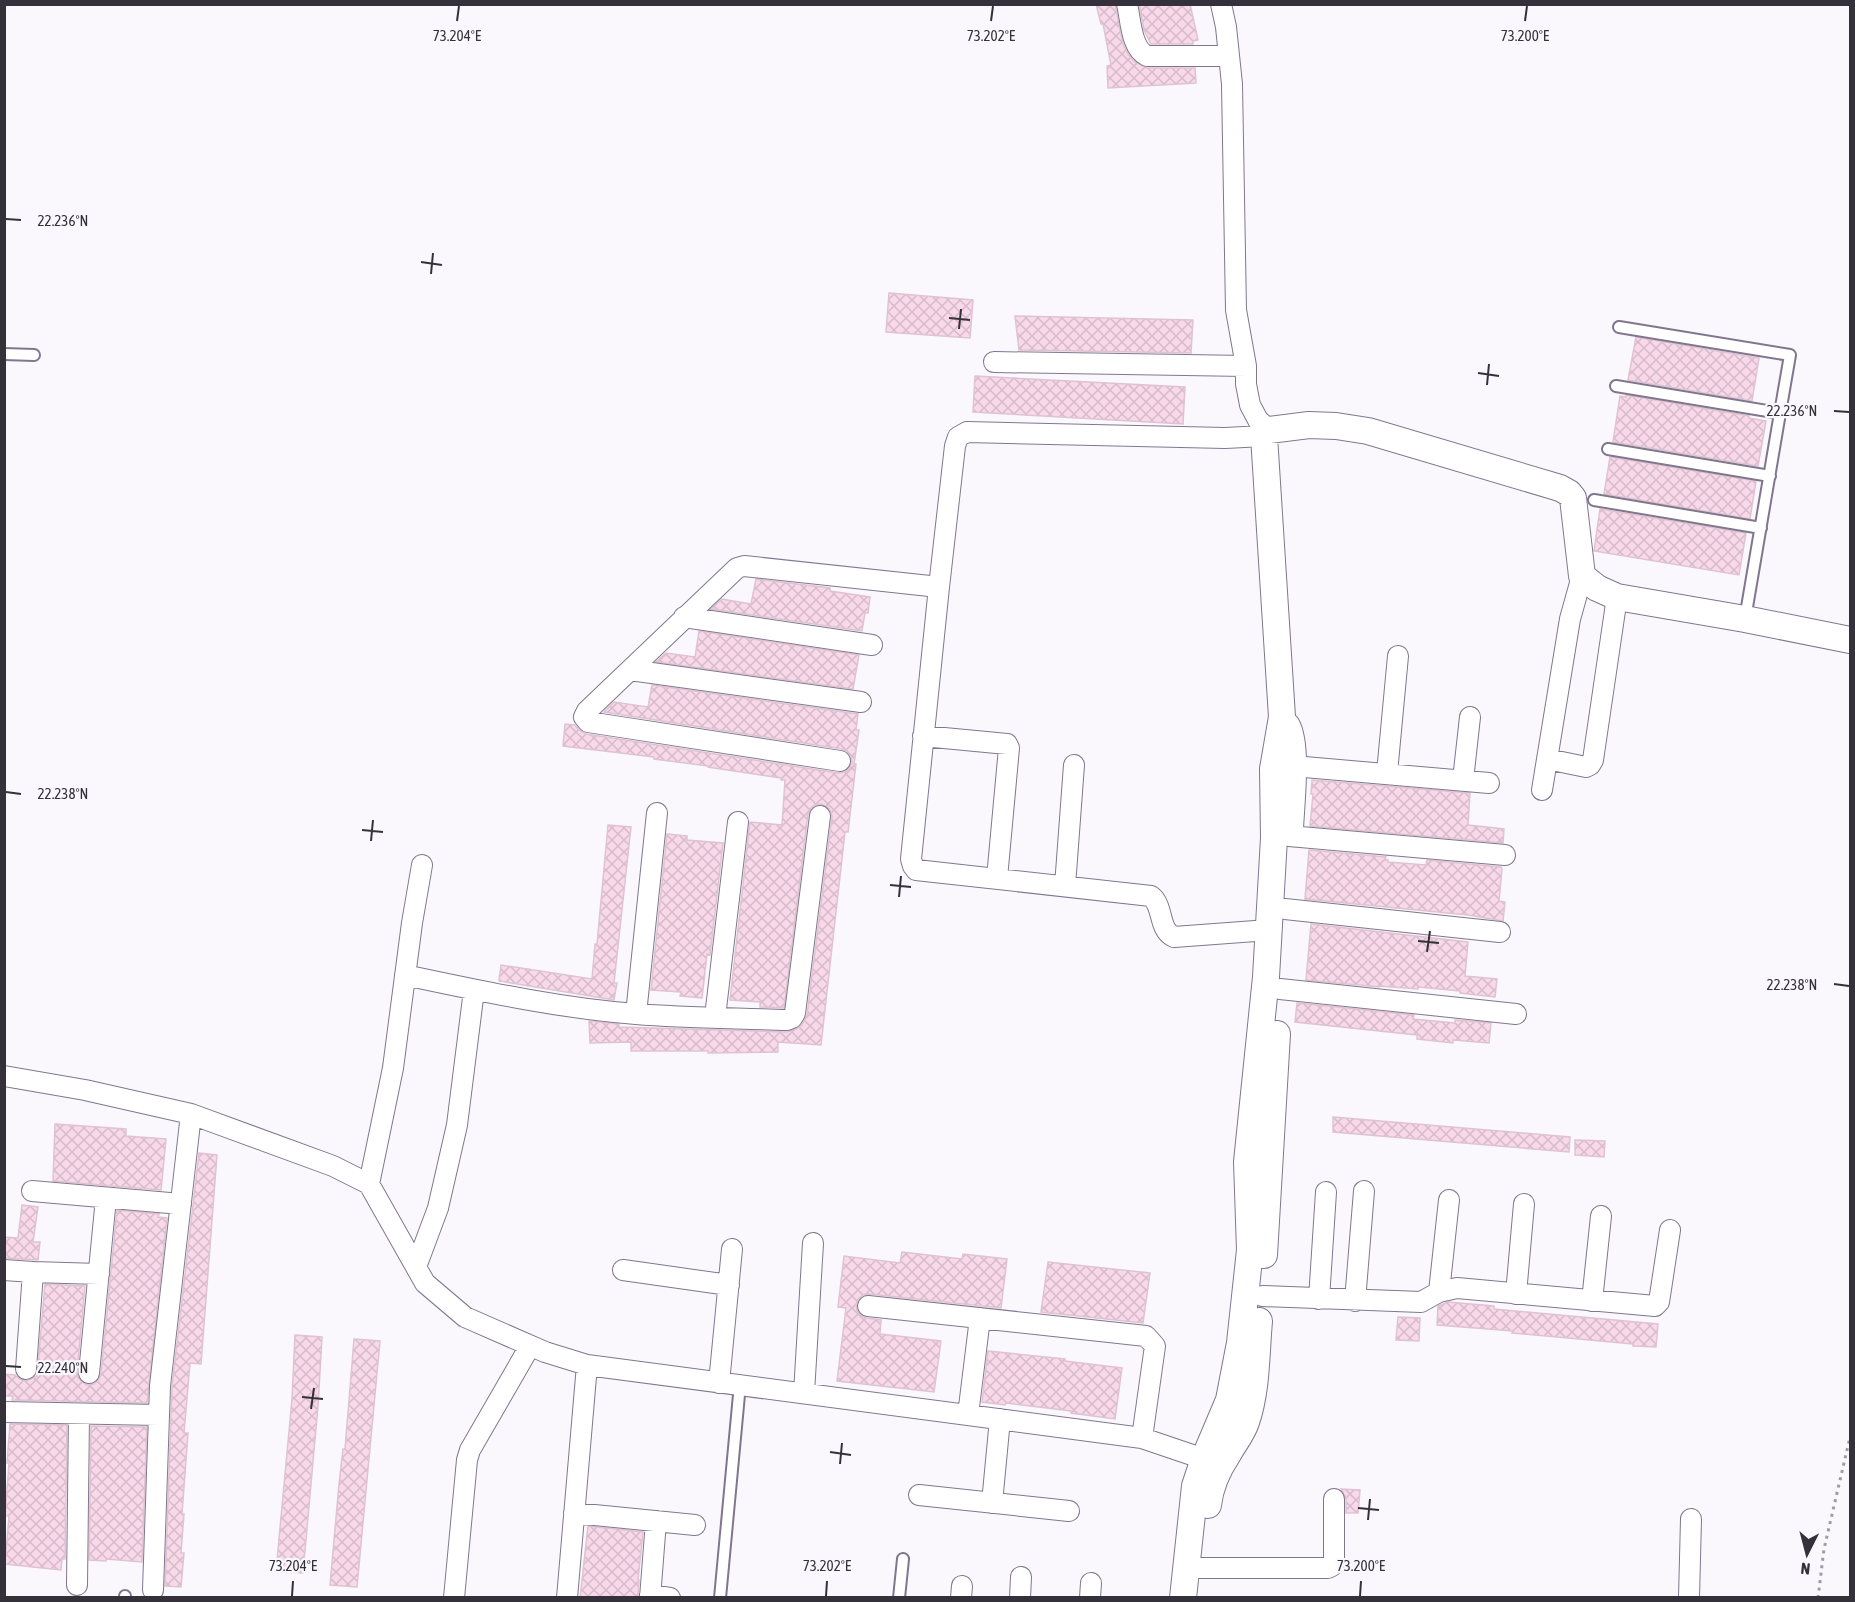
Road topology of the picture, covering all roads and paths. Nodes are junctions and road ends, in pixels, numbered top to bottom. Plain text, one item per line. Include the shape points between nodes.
1 (1127, 4) edge
2 (1221, 4) edge
3 (1229, 56) junction
4 (1619, 327) dead end
5 (4, 354) edge
6 (34, 355) dead end
7 (994, 362) dead end
8 (1246, 366) junction
9 (1616, 386) dead end
10 (1780, 413) junction
11 (1267, 433) junction
12 (1608, 449) dead end
13 (1770, 476) junction
14 (1594, 500) dead end
15 (1761, 528) junction
16 (1582, 576) junction
17 (939, 588) junction
18 (1617, 597) junction
19 (684, 617) junction
20 (1745, 619) junction
21 (1851, 640) edge
22 (872, 645) dead end
23 (1398, 656) dead end
24 (630, 670) junction
25 (861, 702) dead end
26 (1282, 717) junction
27 (1470, 717) dead end
28 (923, 736) junction
29 (1547, 759) junction
30 (840, 761) dead end
31 (1074, 765) dead end
32 (1293, 766) junction
33 (1387, 773) junction
34 (1462, 780) junction
35 (1489, 783) dead end
36 (1542, 790) dead end
37 (657, 813) dead end
38 (820, 816) dead end
39 (738, 822) dead end
40 (1289, 836) junction
41 (1505, 855) dead end
42 (422, 865) dead end
43 (997, 878) junction
44 (1065, 886) junction
45 (1285, 909) junction
46 (1269, 930) junction
47 (1500, 932) dead end
48 (405, 975) junction
49 (1280, 989) junction
50 (474, 990) junction
51 (636, 1014) junction
52 (1516, 1014) dead end
53 (715, 1017) junction
54 (4, 1076) edge
55 (191, 1114) junction
56 (369, 1184) junction
57 (32, 1191) dead end
58 (1364, 1191) dead end
59 (1326, 1192) dead end
60 (106, 1198) junction
61 (1449, 1200) dead end
62 (181, 1204) junction
63 (1524, 1204) dead end
64 (1601, 1216) dead end
65 (1670, 1230) dead end
66 (813, 1243) dead end
67 (732, 1250) dead end
68 (416, 1267) junction
69 (4, 1270) edge
70 (623, 1270) dead end
71 (33, 1272) junction
72 (99, 1274) junction
73 (729, 1285) junction
74 (1439, 1292) junction
75 (1516, 1294) junction
76 (1262, 1296) junction
77 (1318, 1299) junction
78 (1355, 1301) junction
79 (1592, 1301) junction
80 (868, 1306) dead end
81 (980, 1318) junction
82 (530, 1346) junction
83 (587, 1365) junction
84 (26, 1369) dead end
85 (89, 1373) dead end
86 (719, 1383) junction
87 (740, 1384) junction
88 (804, 1393) junction
89 (1249, 1410) junction
90 (4, 1412) edge
91 (78, 1414) junction
92 (159, 1415) junction
93 (968, 1415) junction
94 (1000, 1419) junction
95 (1217, 1430) junction
96 (1851, 1437) edge
97 (1142, 1438) junction
98 (1205, 1474) junction
99 (919, 1495) dead end
100 (1334, 1499) dead end
101 (992, 1503) junction
102 (1068, 1511) dead end
103 (574, 1513) junction
104 (1691, 1519) dead end
105 (656, 1521) junction
106 (695, 1525) dead end
107 (903, 1558) dead end
108 (1199, 1568) junction
109 (1021, 1577) dead end
110 (77, 1585) dead end
111 (153, 1590) dead end
112 (650, 1596) edge
113 (453, 1598) edge
114 (567, 1598) edge
115 (670, 1598) edge
116 (720, 1598) edge
117 (899, 1598) edge
118 (1020, 1598) edge
119 (1183, 1598) edge
120 (1197, 1598) edge
121 (1689, 1598) edge
122 (1818, 1598) edge

1 - 3 street via 1137,48 1142,54
2 - 3 street
3 - 8 street via 1236,310
4 - 10 lane via 1790,355
5 - 6 lane
7 - 8 street
8 - 11 street via 1250,405
9 - 10 lane
10 - 13 lane
11 - 16 street via 1309,425 1368,431 1560,488 1573,498
11 - 17 street via 1225,438 967,432 958,437 955,446
11 - 26 street
12 - 13 lane
13 - 15 lane
14 - 15 lane
15 - 20 lane
16 - 18 street
16 - 29 street via 1570,619
17 - 19 street via 744,566 731,571
17 - 28 street
18 - 20 street
18 - 29 street via 1593,760 1586,766
19 - 22 street
19 - 24 street
20 - 21 street
23 - 33 street
24 - 25 street
24 - 30 street via 586,711 584,717 588,722
26 - 32 street via 1290,732
26 - 46 street via 1273,769
27 - 34 street
28 - 43 street via 913,866 916,870
28 - 43 street via 1007,744
29 - 36 street
31 - 44 street
32 - 33 street
32 - 40 street
33 - 34 street
34 - 35 street
37 - 51 street
38 - 53 street via 795,1013 788,1020
39 - 53 street
40 - 41 street
40 - 45 street
42 - 48 street
43 - 44 street
44 - 46 street via 1151,896 1166,931 1174,937
45 - 47 street
45 - 49 street
46 - 95 street via 1247,1162 1250,1250 1240,1343 1229,1400
48 - 50 street
48 - 56 street via 393,1068
49 - 52 street
49 - 76 street
50 - 51 street
50 - 68 street via 457,1125 438,1208
51 - 53 street
54 - 55 street
55 - 56 street via 333,1166
55 - 62 street
56 - 68 street
57 - 60 street
58 - 78 street
59 - 77 street
60 - 62 street
60 - 72 street
61 - 74 street
62 - 92 street
63 - 75 street
64 - 79 street
65 - 79 street via 1658,1304
66 - 88 street
67 - 73 street
68 - 82 street via 424,1282 465,1317
69 - 71 street
70 - 73 street
71 - 72 street
71 - 84 street
72 - 85 street
73 - 86 street
74 - 75 street via 1457,1288
74 - 78 street via 1421,1302
75 - 79 street
76 - 77 street
76 - 89 street
77 - 78 street
80 - 81 street
81 - 93 street
81 - 97 street via 1146,1336 1155,1346
82 - 83 street
82 - 113 street via 470,1450
83 - 86 street
83 - 103 street
86 - 87 street
87 - 88 street
87 - 116 lane
88 - 93 street
89 - 95 street
89 - 98 street via 1238,1441
90 - 91 street
91 - 92 street
91 - 110 street
92 - 111 street
93 - 94 street
94 - 97 street
94 - 101 street
95 - 98 street
96 - 122 path via 1824,1549
97 - 98 street
98 - 108 street via 1210,1490
98 - 119 street via 1190,1522
99 - 101 street
100 - 108 street via 1332,1566
101 - 102 street
103 - 105 street
103 - 114 street
104 - 121 street
105 - 106 street
105 - 112 street
107 - 117 lane
108 - 120 street
109 - 118 street
112 - 115 street

